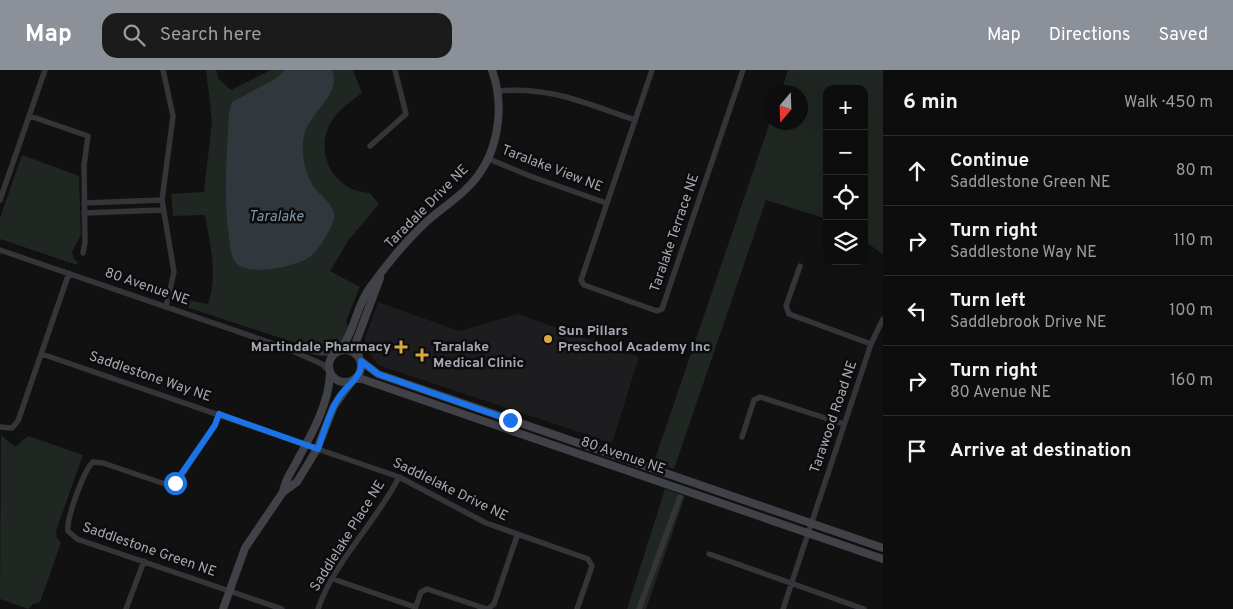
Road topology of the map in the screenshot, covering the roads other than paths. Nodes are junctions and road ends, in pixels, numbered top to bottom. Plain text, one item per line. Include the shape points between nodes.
1 (45, 70) edge
2 (163, 70) edge
3 (395, 70) edge
4 (492, 70) edge
5 (652, 70) edge
6 (743, 70) edge
7 (499, 91) junction
8 (30, 116) junction
9 (635, 120) junction
10 (370, 146) dead end
11 (489, 159) junction
12 (0, 200) edge
13 (162, 200) junction
14 (84, 203) junction
15 (606, 203) junction
16 (162, 210) junction
17 (84, 213) junction
18 (0, 250) edge
19 (84, 253) dead end
20 (800, 266) dead end
21 (68, 274) junction
22 (382, 274) junction
23 (166, 307) junction
24 (883, 319) edge
25 (871, 344) junction
26 (286, 348) junction
27 (338, 351) junction
28 (42, 354) junction
29 (360, 359) junction
30 (330, 372) junction
31 (354, 380) junction
32 (219, 414) junction
33 (844, 424) junction
34 (0, 427) edge
35 (742, 437) dead end
36 (306, 444) junction
37 (318, 449) junction
38 (399, 476) junction
39 (283, 492) junction
40 (680, 496) dead end
41 (811, 524) junction
42 (808, 533) junction
43 (517, 536) junction
44 (883, 548) edge
45 (709, 554) dead end
46 (883, 559) edge
47 (144, 561) junction
48 (333, 579) junction
49 (791, 583) junction
50 (229, 590) junction
51 (415, 608) edge
52 (126, 609) edge
53 (222, 609) edge
54 (282, 609) edge
55 (318, 609) edge
56 (487, 609) edge
57 (577, 609) edge
58 (639, 609) edge
59 (782, 609) edge
60 (864, 609) edge

1 - 8 street
2 - 13 street via 173,116
3 - 10 street via 406,114
4 - 7 street, Taradale Drive NE
5 - 9 street, Taralake Terrace NE
6 - 15 street, Taralake Terrace NE via 662,309 657,311 584,285 581,280
7 - 9 street via 545,91
7 - 11 street, Taradale Drive NE via 498,124
8 - 12 street
8 - 14 street via 88,136
9 - 15 street, Taralake Terrace NE
11 - 15 street, Taralake View NE
11 - 22 street, Taradale Drive NE via 467,188 425,223 392,258
13 - 14 street
13 - 16 street
14 - 17 street
16 - 17 street
16 - 23 street via 174,272
17 - 19 street
18 - 21 street, 80 Avenue NE
20 - 25 street via 786,306 789,314
21 - 23 street, 80 Avenue NE
21 - 28 street
22 - 27 street, Taradale Drive NE via 370,287 347,340
22 - 29 street, Taradale Drive NE via 356,342
23 - 26 street, 80 Avenue NE
24 - 25 street, Tarawood Road NE
25 - 33 street, Tarawood Road NE
26 - 27 street, 80 Avenue NE via 301,348 326,355
26 - 30 street, 80 Avenue NE via 322,364
27 - 29 street via 348,350
27 - 30 street via 330,358
28 - 32 street, Saddlestone Way NE
28 - 34 street via 17,424
29 - 31 street via 361,370
29 - 41 street, 80 Avenue NE via 378,374
30 - 31 street via 338,381
30 - 36 street via 329,390
31 - 37 street via 334,406
31 - 42 street, 80 Avenue NE via 362,379
32 - 36 street, Saddlestone Way NE
32 - 47 street, Saddlestone Green NE via 184,472 172,485 99,462 88,466 68,521 70,534
33 - 35 street via 760,397 754,400
33 - 41 street, Tarawood Road NE
36 - 37 street, Saddlelake Drive NE
36 - 39 street via 285,480
37 - 38 street, Saddlelake Drive NE
37 - 39 street via 297,482
38 - 43 street, Saddlelake Drive NE
38 - 48 street, Saddlelake Place NE via 386,503
39 - 50 street via 245,548
40 - 58 street
41 - 42 street, Tarawood Road NE
41 - 44 street, 80 Avenue NE
42 - 46 street, 80 Avenue NE
42 - 49 street, Tarawood Road NE
43 - 56 street via 494,604
43 - 57 street, Saddlelake Drive NE via 588,559 592,566
45 - 49 street
47 - 50 street, Saddlestone Green NE
47 - 52 street
48 - 51 street
48 - 55 street, Saddlelake Place NE
49 - 59 street, Tarawood Road NE
49 - 60 street
50 - 53 street
50 - 54 street
51 - 56 street via 421,592 427,588

